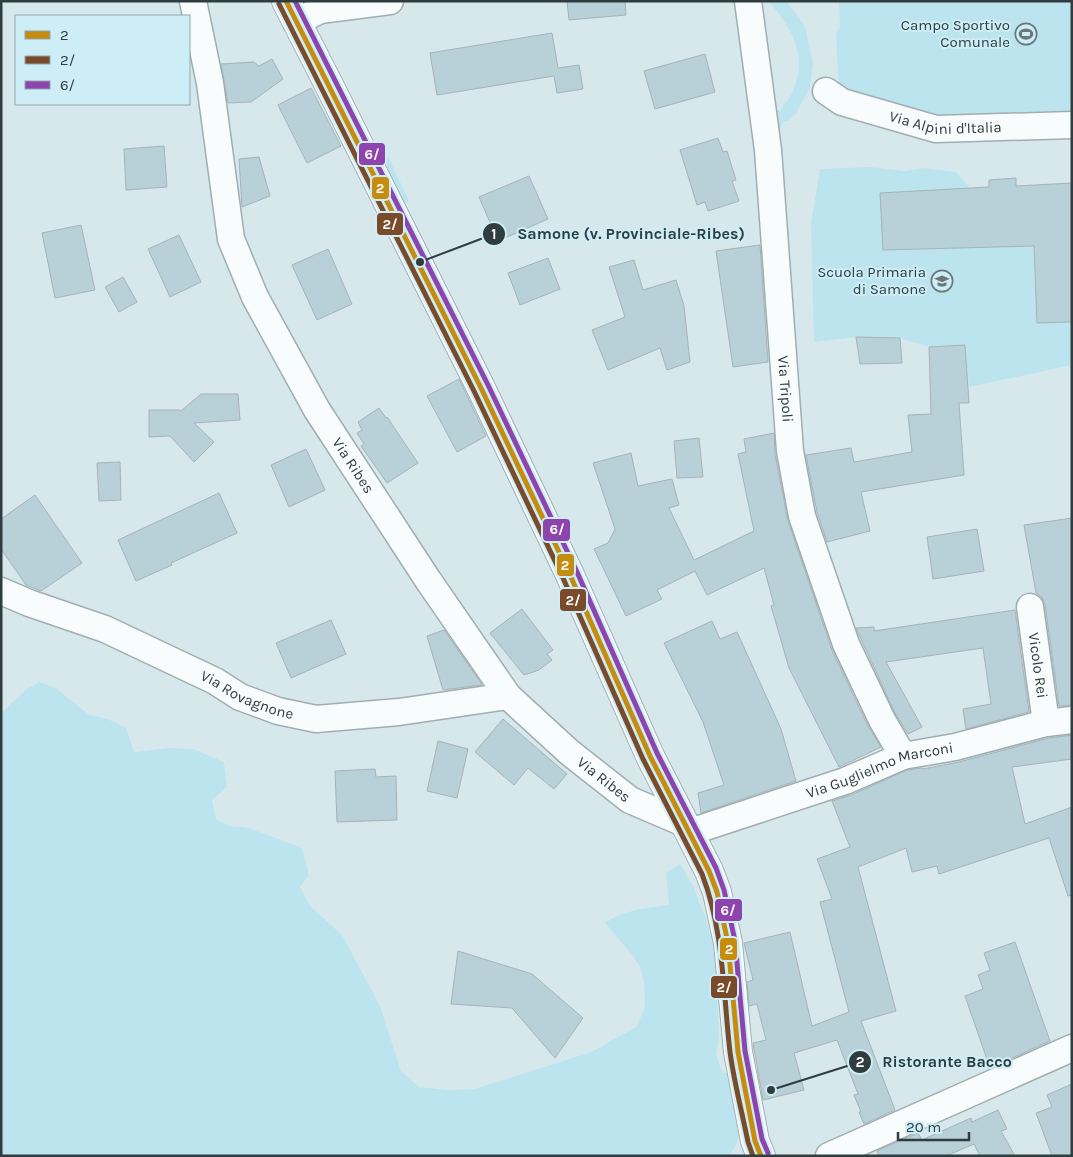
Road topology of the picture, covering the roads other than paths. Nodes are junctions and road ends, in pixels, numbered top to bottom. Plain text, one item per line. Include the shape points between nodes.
1 (193, 1) edge
2 (390, 1) edge
3 (748, 1) edge
4 (291, 11) edge
5 (826, 91) dead end
6 (1072, 125) edge
7 (1, 591) edge
8 (1030, 607) dead end
9 (508, 696) junction
10 (1072, 720) edge
11 (1046, 724) junction
12 (903, 756) junction
13 (688, 828) junction
14 (1072, 1048) edge
15 (761, 1156) edge
16 (829, 1156) edge

1 - 9 street, Via Ribes via 210,83 231,239 255,297 317,410
2 - 4 street
3 - 12 street, Via Tripoli via 768,150 790,451 802,516 846,644
4 - 13 main road via 481,388 570,575 650,756
5 - 6 street, Via Alpini d'Italia via 842,102 936,129
7 - 9 street, Via Rovagnone via 105,629 215,680 240,697 278,711 316,719 399,712
8 - 11 street, Vicolo Rei
9 - 13 street, Via Ribes via 569,752 630,800
10 - 11 street, Via Guglielmo Marconi
11 - 12 street, Via Guglielmo Marconi
12 - 13 street, Via Guglielmo Marconi via 845,781
13 - 15 main road via 717,892 728,943 738,1052
14 - 16 street

